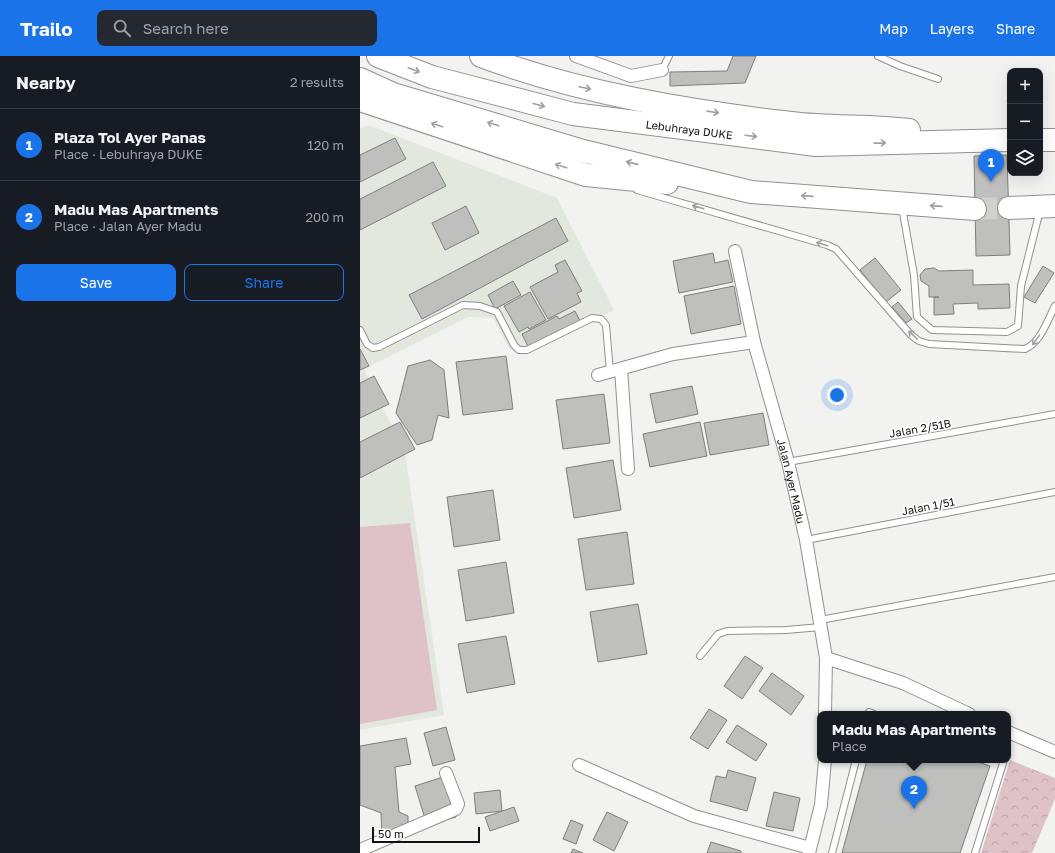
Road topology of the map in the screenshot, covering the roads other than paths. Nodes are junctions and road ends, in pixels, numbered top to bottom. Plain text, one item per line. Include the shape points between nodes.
1 (378, 56) edge
2 (481, 56) edge
3 (576, 56) edge
4 (669, 56) edge
5 (878, 56) edge
6 (662, 70) joint
7 (360, 79) edge
8 (938, 79) dead end
9 (360, 100) edge
10 (1002, 140) edge
11 (1043, 140) edge
12 (1055, 140) edge
13 (586, 175) junction
14 (624, 186) dead end
15 (631, 188) dead end
16 (752, 192) junction
17 (902, 204) junction
18 (1048, 206) edge
19 (1009, 208) tunnel mouth
20 (975, 209) tunnel mouth
21 (735, 251) dead end
22 (1055, 306) edge
23 (360, 330) edge
24 (754, 342) junction
25 (616, 370) junction
26 (598, 375) dead end
27 (1055, 414) edge
28 (788, 462) junction
29 (628, 469) dead end
30 (1055, 492) edge
31 (806, 540) junction
32 (1055, 577) edge
33 (820, 623) junction
34 (700, 656) dead end
35 (826, 658) junction
36 (825, 711) edge
37 (963, 711) edge
38 (1011, 733) edge
39 (1055, 752) edge
40 (825, 763) edge
41 (855, 763) edge
42 (1003, 763) edge
43 (579, 765) dead end
44 (446, 774) dead end
45 (360, 850) edge
46 (809, 850) edge
47 (832, 853) edge
48 (975, 853) edge

1 -> 10 highway, Lebuhraya DUKE via 432,77 573,114 816,145
2 -> 10 highway via 568,84 669,106 792,123 895,128
3 - 6 street via 631,76
4 - 6 lane
5 - 8 lane
16 -> 7 highway via 583,151 393,94
13 -> 9 highway
11 - 12 highway
13 - 14 lane
13 - 16 highway
22 -> 15 lane via 1038,339 1032,346 1024,349 929,344 911,335 836,249
17 -> 16 highway
17 - 18 lane via 914,274 917,317 932,330 1007,332 1018,326 1021,286
20 -> 17 highway
18 - 19 highway
21 - 24 street, Jalan Ayer Madu
23 - 25 lane via 368,344 373,348 379,347 464,305 480,306 497,312 514,345 519,350 527,350 592,318 601,319 606,325
24 - 25 street via 673,354
24 - 28 street, Jalan Ayer Madu
25 - 26 street
25 - 29 street
27 - 28 lane, Jalan 2/51B
28 - 31 street, Jalan Ayer Madu
30 - 31 lane, Jalan 1/51
31 - 33 street, Jalan Ayer Madu
32 - 33 lane
33 - 34 lane via 786,630 727,631 718,634
33 - 35 street, Jalan Ayer Madu
35 - 36 street, Jalan Ayer Madu
35 - 37 street via 904,683
38 - 39 street
40 - 46 street via 821,805
41 - 47 lane
42 - 48 lane
43 - 46 street via 694,816
44 - 45 street via 458,804 456,809

